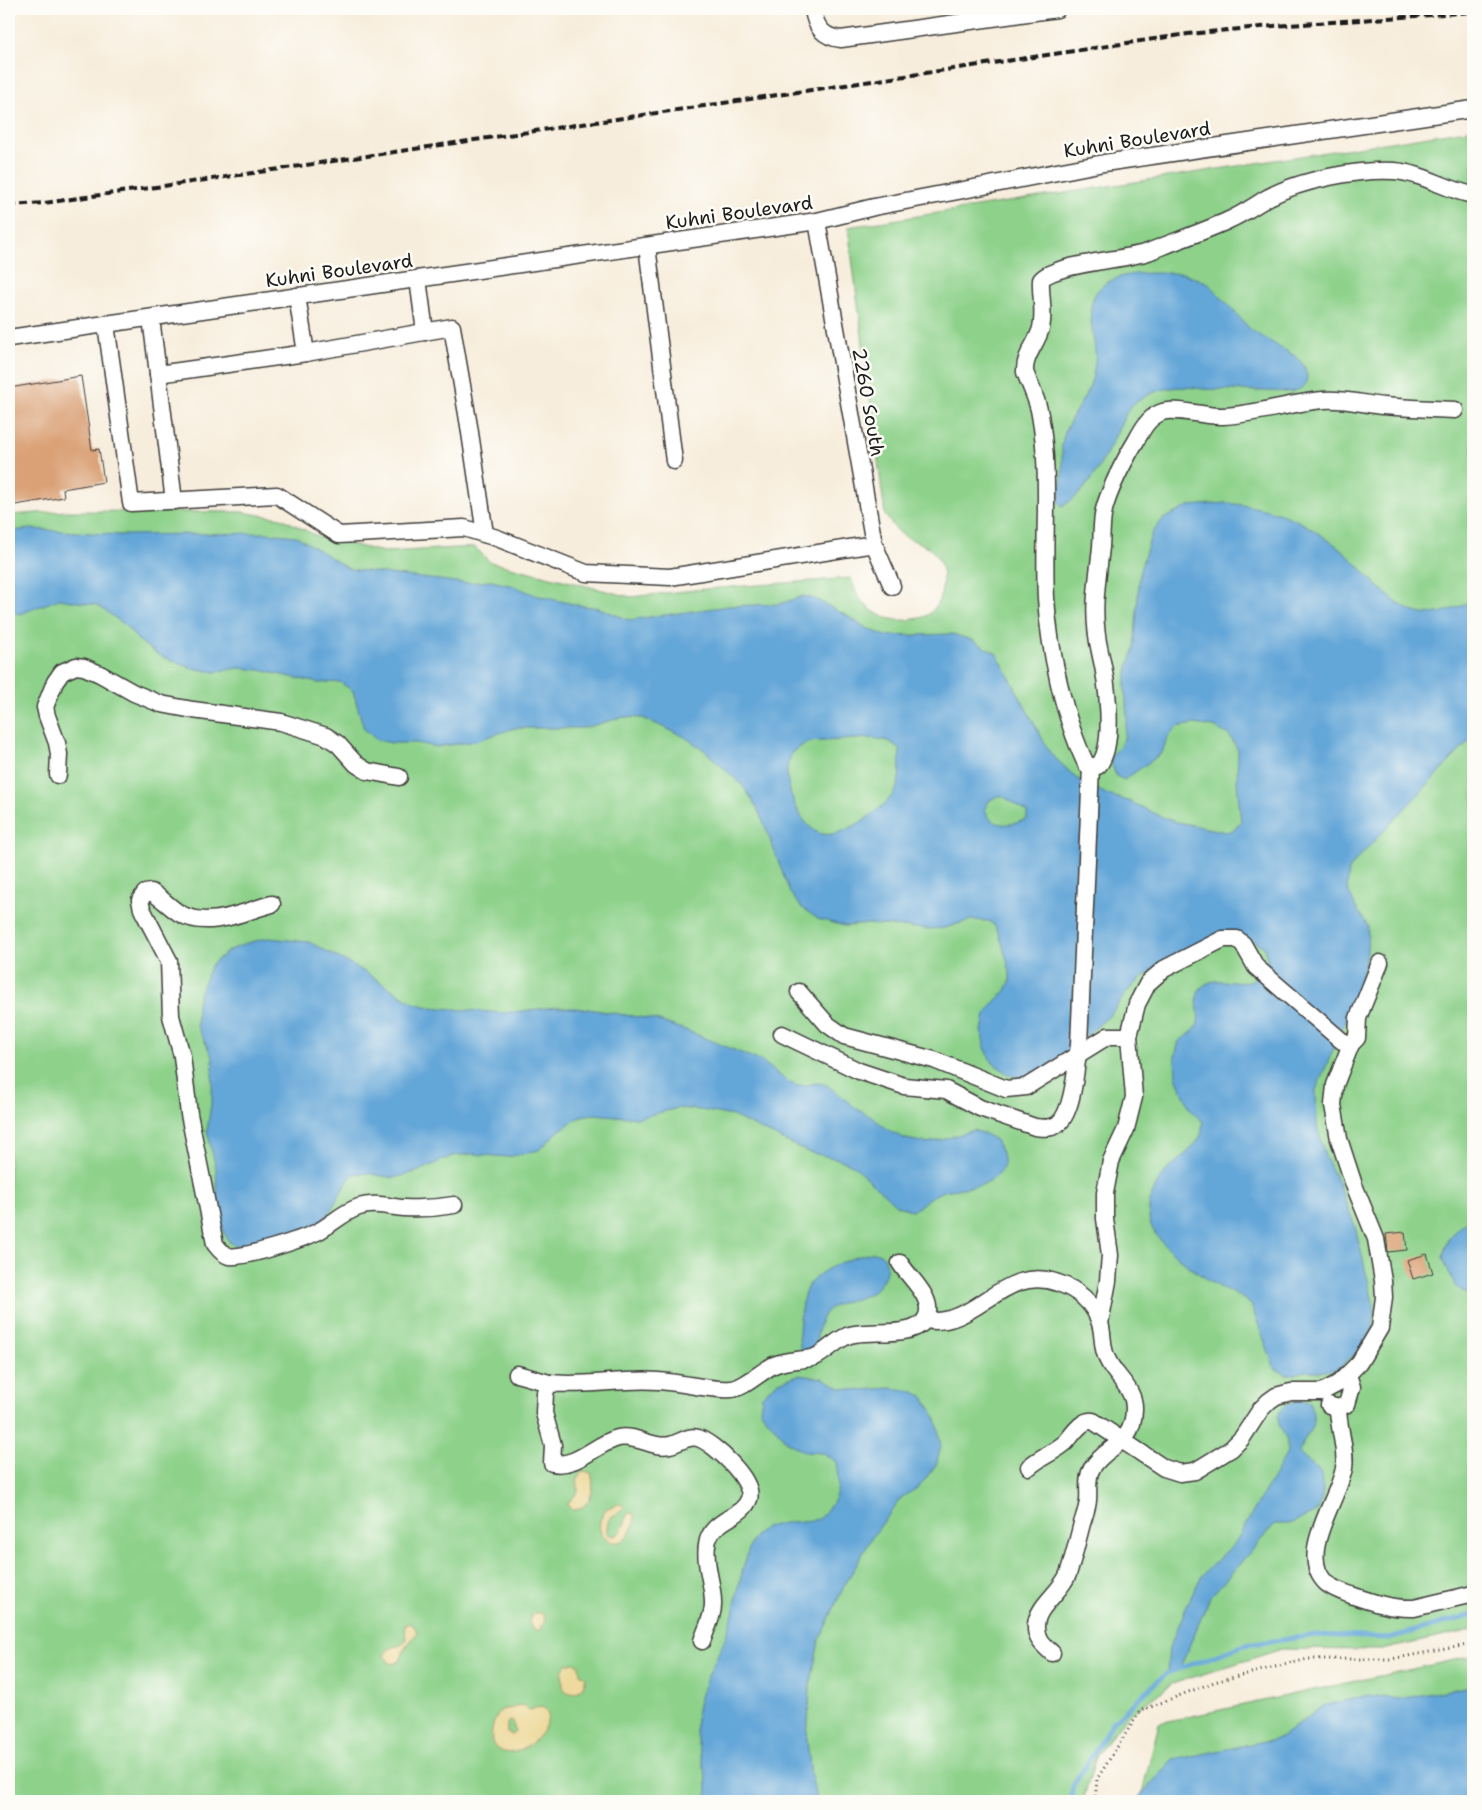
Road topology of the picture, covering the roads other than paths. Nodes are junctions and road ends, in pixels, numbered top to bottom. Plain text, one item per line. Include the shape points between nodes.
1 (813, 9) edge
2 (1057, 9) edge
3 (1473, 109) edge
4 (1473, 195) edge
5 (817, 221) junction
6 (648, 246) junction
7 (418, 279) junction
8 (297, 296) junction
9 (151, 318) junction
10 (106, 324) junction
11 (426, 332) junction
12 (9, 338) edge
13 (306, 353) junction
14 (158, 374) junction
15 (1455, 410) dead end
16 (674, 461) dead end
17 (174, 501) junction
18 (485, 534) junction
19 (874, 544) junction
20 (892, 586) dead end
21 (1091, 772) junction
22 (58, 775) dead end
23 (399, 777) dead end
24 (272, 904) dead end
25 (1380, 963) dead end
26 (799, 992) dead end
27 (782, 1034) dead end
28 (1128, 1036) junction
29 (1347, 1042) junction
30 (1079, 1050) junction
31 (454, 1205) dead end
32 (900, 1263) dead end
33 (1097, 1302) junction
34 (925, 1320) junction
35 (517, 1374) dead end
36 (1348, 1375) junction
37 (549, 1383) junction
38 (1322, 1392) junction
39 (1338, 1408) junction
40 (1123, 1441) junction
41 (1029, 1468) dead end
42 (1473, 1594) edge
43 (702, 1641) dead end
44 (1052, 1653) dead end

1 - 2 street via 821,31 841,39
3 - 5 street, Kuhni Boulevard via 1104,163
4 - 21 street via 1446,188 1415,174 1394,171 1333,176 1292,187 1229,220 1135,256 1060,270 1041,280 1041,326 1038,339 1024,364 1040,415 1047,502 1046,597 1050,635 1073,736
5 - 6 street, Kuhni Boulevard
5 - 19 street, 2260 South
6 - 7 street, Kuhni Boulevard
6 - 16 street
7 - 8 street, Kuhni Boulevard
7 - 11 street
8 - 9 street, Kuhni Boulevard
8 - 13 street
9 - 10 street, Kuhni Boulevard
9 - 14 street
10 - 12 street, Kuhni Boulevard
10 - 17 street via 131,503
11 - 13 street
11 - 18 street via 452,327
13 - 14 street
14 - 17 street
15 - 21 street via 1325,400 1222,416 1167,410 1147,422 1130,451 1102,515 1094,599 1095,626 1107,685 1108,732 1101,762
17 - 18 street via 277,495 339,535 464,528
18 - 19 street via 586,573 670,577
19 - 20 street, 2260 South
21 - 30 street
22 - 23 street via 57,743 45,707 62,672 76,666 161,704 281,722 326,736 366,771
24 - 31 street via 219,919 198,920 180,914 151,892 145,893 140,900 169,960 171,1016 182,1056 214,1244 229,1256 245,1255 318,1232 359,1207 378,1205 429,1209
25 - 29 street via 1358,1018 1357,1038
26 - 30 street via 826,1024 844,1036 934,1060 1006,1089 1026,1087
27 - 30 street via 860,1071 904,1086 946,1090 980,1108 1044,1128 1058,1124 1064,1117
28 - 29 street via 1148,983 1164,969 1232,938 1243,944 1256,967
28 - 30 street via 1108,1036
28 - 33 street via 1134,1097 1126,1129 1111,1161 1105,1193 1110,1255
29 - 36 street via 1335,1085 1334,1105 1339,1139 1376,1239 1384,1297 1380,1328
32 - 34 street via 926,1298 929,1311
33 - 34 street via 1056,1282 1030,1279 1003,1288 975,1308 957,1316 941,1321
33 - 40 street via 1109,1364 1125,1384 1134,1408
34 - 37 street via 912,1328 888,1333 847,1336 814,1357 775,1365 737,1388 658,1381
35 - 37 street
36 - 38 street
36 - 39 street via 1352,1387 1350,1399
37 - 43 street via 544,1413 553,1445 552,1463 570,1463 618,1438 670,1445 692,1437 702,1440 723,1456 746,1482 748,1500 715,1528 707,1542 714,1604
38 - 39 street via 1327,1404
38 - 40 street via 1291,1392 1276,1396 1261,1409 1231,1449 1188,1473 1164,1468
39 - 42 street via 1345,1461 1341,1481 1317,1543 1318,1566 1326,1583 1372,1603 1403,1608
40 - 41 street via 1089,1420 1064,1444
40 - 44 street via 1092,1468 1088,1501 1067,1576 1038,1618 1036,1633

